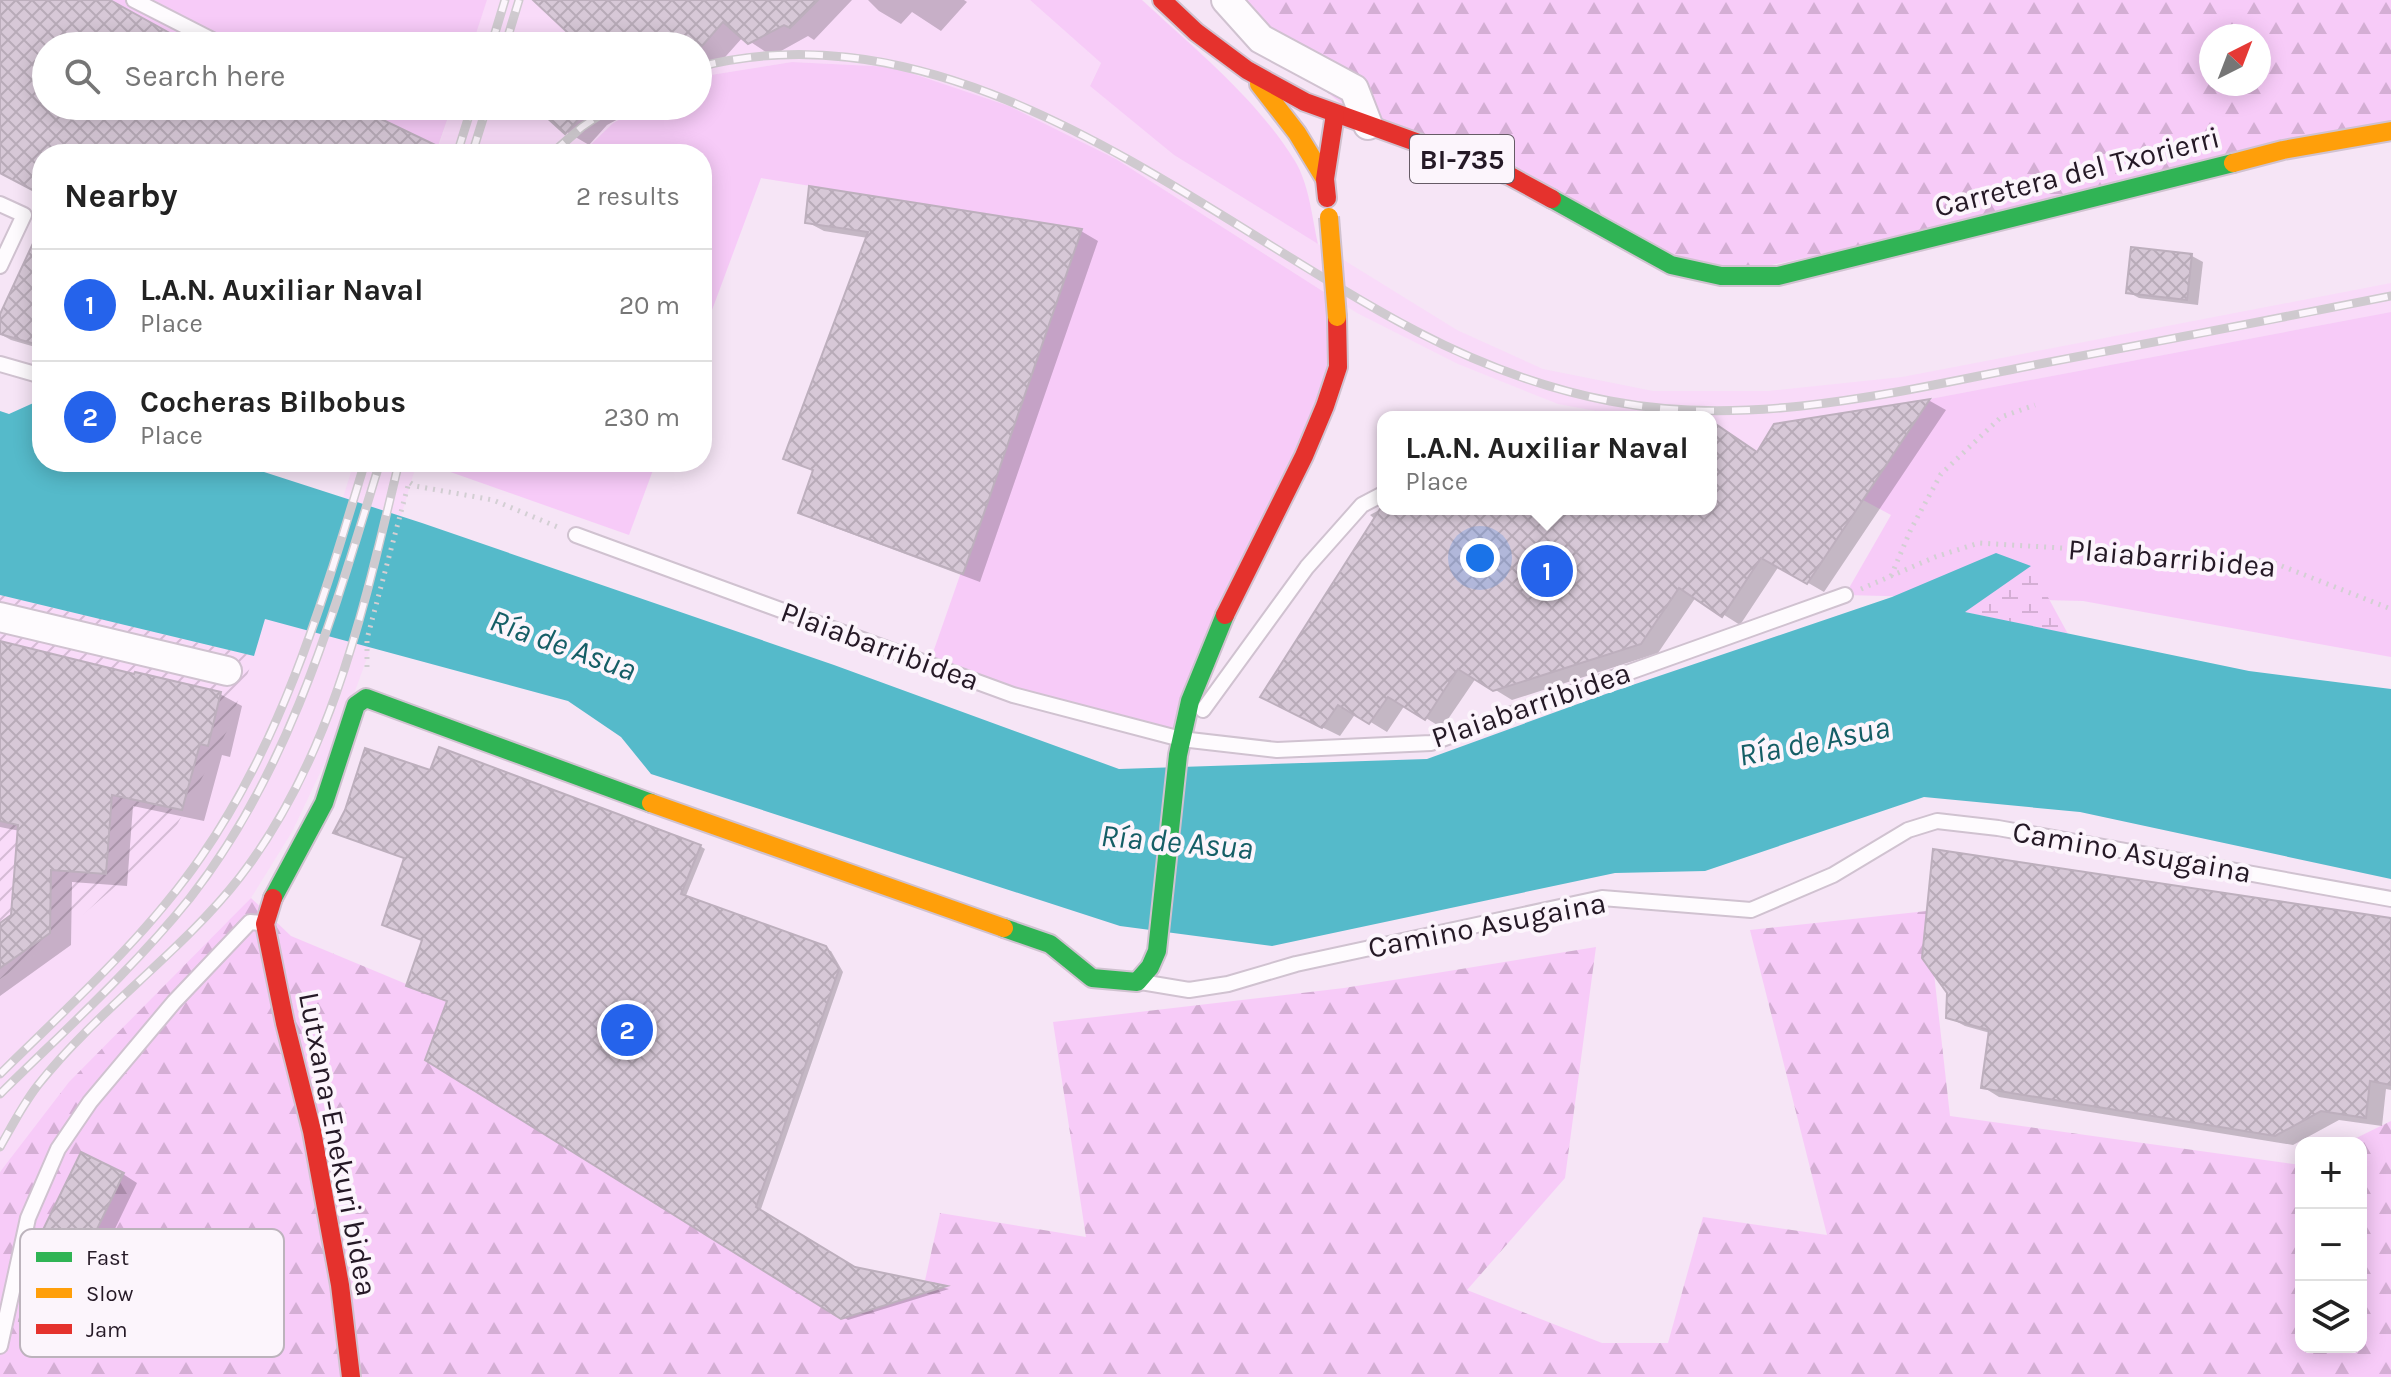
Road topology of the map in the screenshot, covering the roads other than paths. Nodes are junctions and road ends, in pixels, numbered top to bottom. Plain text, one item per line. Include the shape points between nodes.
1 (134, 0) edge
2 (1162, 0) edge
3 (1226, 0) edge
4 (197, 32) edge
5 (1247, 70) junction
6 (1335, 114) junction
7 (1368, 125) junction
8 (2391, 131) edge
9 (1325, 179) junction
10 (0, 204) edge
11 (0, 266) edge
12 (0, 364) edge
13 (32, 373) edge
14 (1377, 497) edge
15 (576, 535) road end
16 (1845, 595) road end
17 (0, 617) edge
18 (227, 671) dead end
19 (1180, 747) junction
20 (2391, 899) edge
21 (265, 924) junction
22 (1137, 982) junction
23 (26, 1229) edge
24 (20, 1255) edge
25 (0, 1346) edge
26 (351, 1377) edge

1 - 4 lane
2 - 5 street, BI-735
3 - 7 street via 1261,39 1354,89
5 - 6 street, BI-735
5 - 9 street
6 - 7 street, BI-735
6 - 9 street
7 - 8 street, Carretera del Txorierri / BI-735 via 1510,176 1671,265 1721,276 1778,276 2283,150
9 - 19 street, bridge via 1338,367 1304,456 1225,614 1190,701
10 - 11 lane via 24,215
12 - 13 lane
14 - 19 lane via 1362,505 1307,567
15 - 19 lane, Plaiabarribidea via 1013,695
16 - 19 lane, Plaiabarribidea via 1431,743 1277,750
17 - 18 street
19 - 22 street via 1157,951
20 - 22 lane, Camino Asugaina via 1937,821 1908,830 1833,875 1751,910 1602,898 1296,964 1228,984 1189,990
21 - 22 street via 273,897 324,803 356,705 366,698 1050,944 1092,978
21 - 23 lane via 250,922 90,1102 58,1149
21 - 26 street, Lutxana-Enekuri bidea via 312,1131
24 - 25 lane

